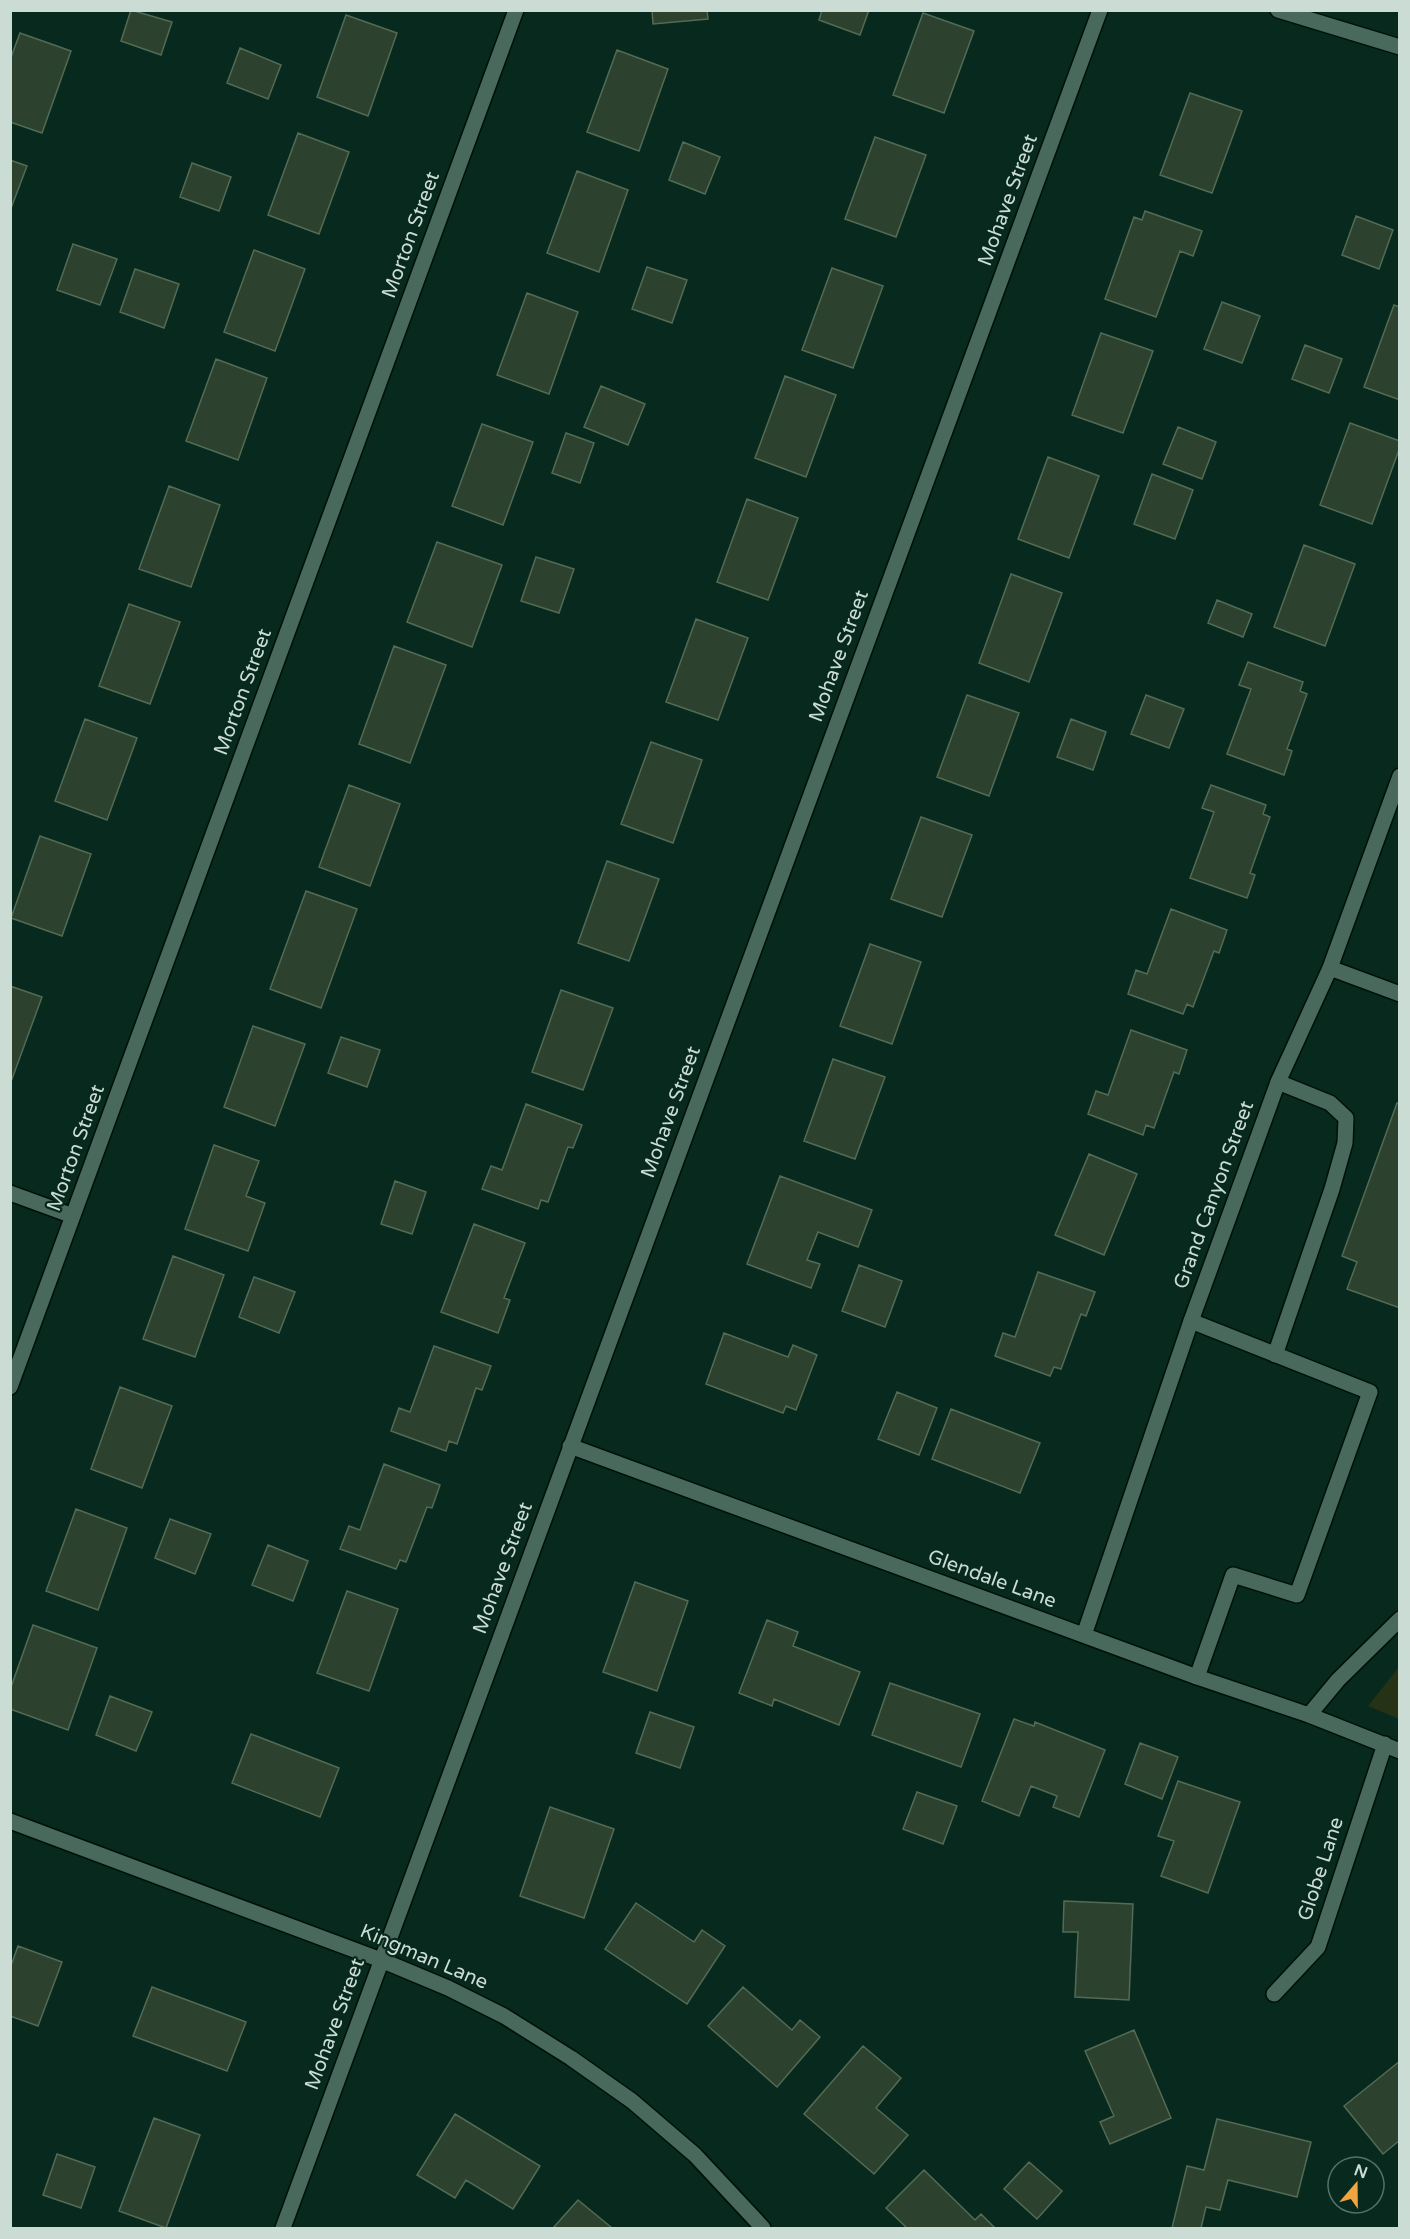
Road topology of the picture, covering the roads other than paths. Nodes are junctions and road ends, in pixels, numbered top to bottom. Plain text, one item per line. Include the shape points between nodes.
1 (516, 10) edge
2 (1100, 10) edge
3 (1278, 10) edge
4 (1400, 46) edge
5 (1400, 776) edge
6 (1330, 968) junction
7 (1400, 994) edge
8 (1278, 1082) junction
9 (10, 1193) edge
10 (73, 1216) junction
11 (1191, 1321) junction
12 (1275, 1355) junction
13 (10, 1387) edge
14 (570, 1446) junction
15 (1400, 1619) edge
16 (1084, 1635) junction
17 (1197, 1677) junction
18 (1309, 1715) junction
19 (1385, 1744) junction
20 (1400, 1750) edge
21 (10, 1821) edge
22 (381, 1960) junction
23 (1274, 1994) dead end
24 (283, 2229) edge
25 (763, 2229) edge

1 - 10 street, Morton Street
2 - 14 street, Mohave Street
3 - 4 street
5 - 6 street, Grand Canyon Street
6 - 7 street
6 - 8 street, Grand Canyon Street
8 - 11 street, Grand Canyon Street
8 - 12 street via 1330,1103 1346,1118 1345,1143 1332,1189
9 - 10 street
10 - 13 street, Morton Street
11 - 12 street
11 - 16 street, Grand Canyon Street
12 - 17 street via 1370,1392 1297,1595 1233,1575
14 - 16 street, Glendale Lane
14 - 22 street, Mohave Street
15 - 18 street via 1338,1680
16 - 17 street, Glendale Lane
17 - 18 street, Glendale Lane
18 - 19 street, Glendale Lane
19 - 20 street, Glendale Lane
19 - 23 street, Globe Lane via 1318,1947
21 - 22 street, Kingman Lane
22 - 24 street, Mohave Street
22 - 25 street, Kingman Lane via 504,2016 615,2088 695,2155

